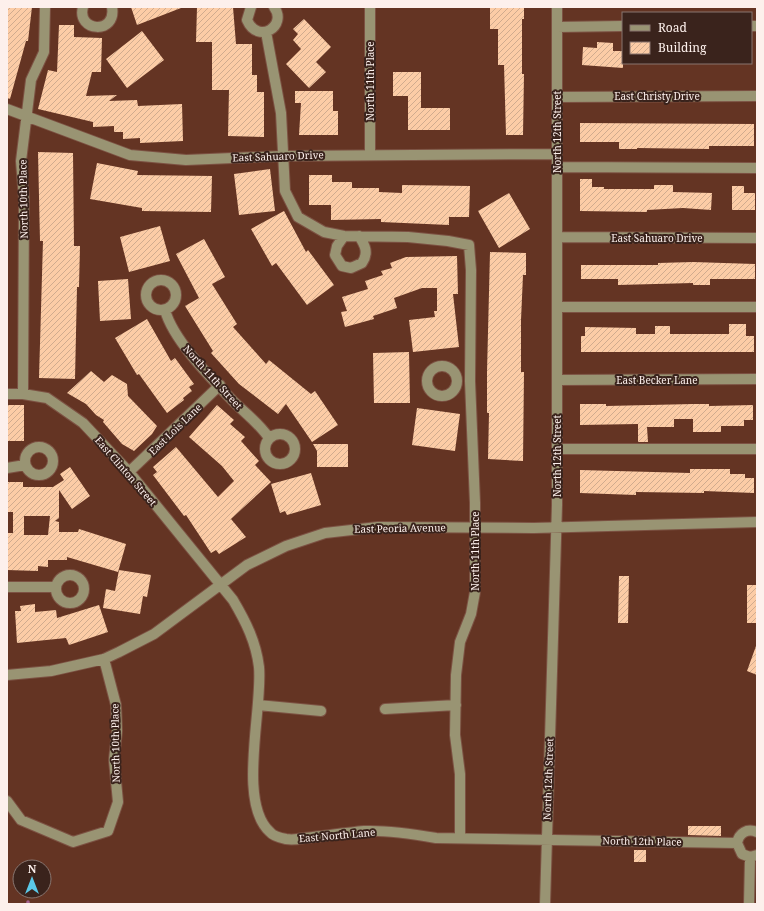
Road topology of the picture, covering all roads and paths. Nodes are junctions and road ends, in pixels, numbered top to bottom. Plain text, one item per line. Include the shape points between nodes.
1 (45, 7) edge
2 (83, 7) edge
3 (112, 7) edge
4 (251, 7) edge
5 (274, 7) edge
6 (370, 7) edge
7 (557, 7) edge
8 (622, 26) edge
9 (557, 27) junction
10 (266, 32) junction
11 (557, 96) junction
12 (757, 96) edge
13 (7, 109) edge
14 (26, 116) junction
15 (370, 154) junction
16 (557, 154) junction
17 (284, 156) junction
18 (557, 167) junction
19 (757, 168) edge
20 (344, 236) junction
21 (358, 236) junction
22 (557, 237) junction
23 (757, 238) edge
24 (557, 306) junction
25 (757, 307) edge
26 (165, 310) dead end
27 (757, 379) edge
28 (557, 380) junction
29 (470, 381) junction
30 (458, 382) dead end
31 (220, 385) junction
32 (7, 394) edge
33 (23, 394) junction
34 (270, 438) dead end
35 (557, 449) junction
36 (757, 449) edge
37 (25, 465) dead end
38 (7, 468) edge
39 (129, 472) junction
40 (757, 522) edge
41 (557, 527) junction
42 (475, 528) junction
43 (220, 586) junction
44 (7, 587) edge
45 (56, 587) dead end
46 (104, 659) junction
47 (7, 675) edge
48 (258, 705) junction
49 (456, 705) junction
50 (384, 709) dead end
51 (321, 711) dead end
52 (7, 801) edge
53 (757, 832) edge
54 (460, 838) junction
55 (546, 840) junction
56 (737, 843) junction
57 (754, 856) edge
58 (545, 904) edge
59 (749, 904) edge

1 - 14 street, North 10th Place via 44,52 31,80
2 - 3 street via 84,20 96,28 110,22
4 - 10 street via 247,15 249,25 256,31
5 - 10 street via 278,14 277,23
6 - 15 street, North 11th Place
7 - 9 street, North 12th Street
8 - 9 street
9 - 11 street, North 12th Street
10 - 17 street via 282,114
11 - 12 street, East Christy Drive
11 - 16 street, North 12th Street
13 - 14 street, East Sahuaro Drive
14 - 17 street, East Sahuaro Drive via 130,154 186,160
14 - 33 street, North 10th Place via 22,161
15 - 16 street, East Sahuaro Drive
15 - 17 street, East Sahuaro Drive
16 - 18 street, North 12th Street
17 - 20 street via 285,191 298,217 324,232
18 - 19 street
18 - 22 street, North 12th Street
20 - 21 street
20 - 21 street via 337,246 335,255 342,266 351,268 357,267 365,259 365,248
21 - 29 street, North 11th Place via 408,237 469,245
22 - 23 street, East Sahuaro Drive
22 - 24 street, North 12th Street
24 - 25 street
24 - 28 street, North 12th Street
26 - 31 street, North 11th Street via 168,321 187,350
27 - 28 street, East Becker Lane
28 - 35 street, North 12th Street
29 - 30 street
29 - 42 street, North 11th Place
31 - 34 street, North 11th Street
31 - 39 street, East Lois Lane
32 - 33 street, East Clinton Street
33 - 39 street, East Clinton Street via 47,398 72,414
35 - 36 street
35 - 41 street, North 12th Street
37 - 38 street
39 - 43 street, East Clinton Street
40 - 41 street, East Peoria Avenue
41 - 42 street, East Peoria Avenue
41 - 55 street, North 12th Street
42 - 43 street, East Peoria Avenue via 378,527 325,534 269,554 247,565
42 - 49 street, North 11th Place via 475,592 471,614 457,657
43 - 46 street, East Peoria Avenue via 154,634
43 - 48 street, East North Lane via 236,605 253,638 259,669
44 - 45 street
46 - 47 street, East Peoria Avenue via 51,671
46 - 52 street, North 10th Place via 116,705 117,731 114,760 118,802 108,830 72,842 21,820
48 - 51 street
48 - 54 street, East North Lane via 254,795 262,824 270,834 288,840 365,831
49 - 50 street
49 - 54 street, North 11th Place
53 - 56 street via 743,832
54 - 55 street, East North Lane
55 - 56 street, North 12th Place
55 - 58 street, North 12th Street
56 - 57 street via 742,854
57 - 59 street

